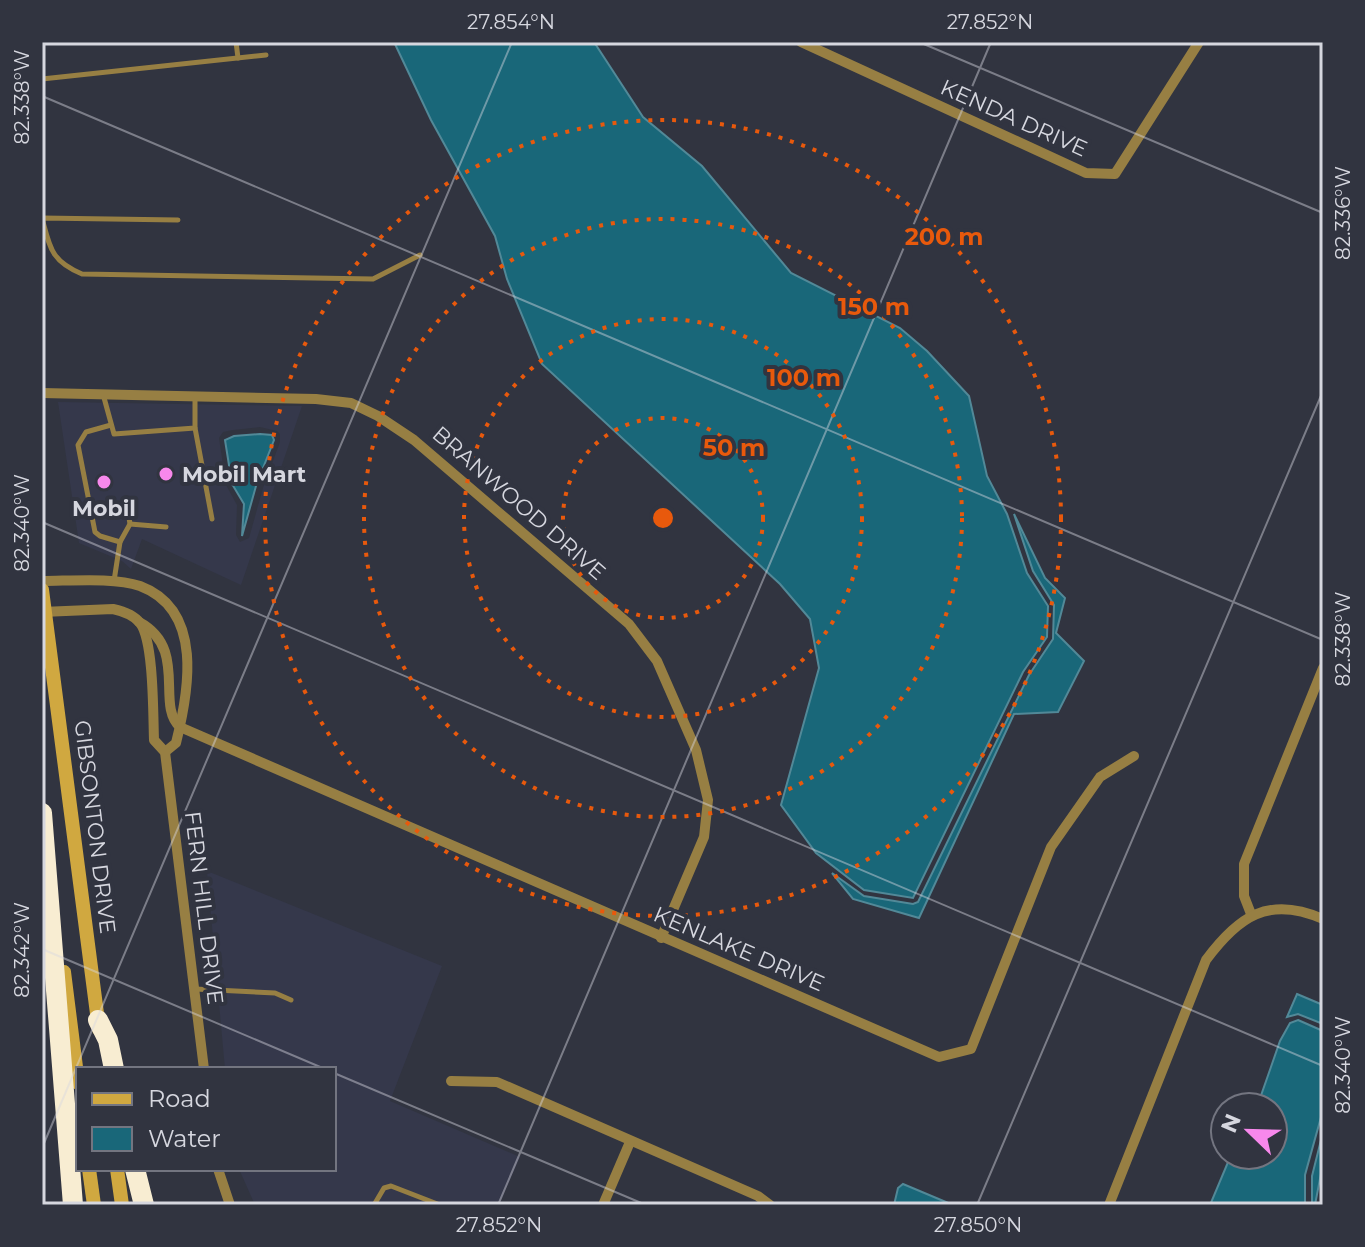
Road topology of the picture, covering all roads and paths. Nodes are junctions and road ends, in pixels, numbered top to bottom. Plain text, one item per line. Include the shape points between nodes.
1 (236, 42) edge
2 (801, 42) edge
3 (1199, 42) edge
4 (266, 55) dead end
5 (238, 58) junction
6 (42, 79) edge
7 (178, 220) dead end
8 (420, 255) dead end
9 (42, 393) edge
10 (103, 394) junction
11 (195, 396) junction
12 (111, 425) junction
13 (195, 428) junction
14 (128, 511) dead end
15 (212, 519) dead end
16 (130, 524) junction
17 (166, 527) dead end
18 (120, 542) junction
19 (42, 581) edge
20 (114, 582) junction
21 (42, 590) edge
22 (43, 612) edge
23 (139, 622) junction
24 (1323, 668) edge
25 (180, 727) junction
26 (165, 752) junction
27 (1134, 756) dead end
28 (42, 801) edge
29 (42, 813) edge
30 (1251, 914) junction
31 (1323, 919) edge
32 (661, 938) junction
33 (194, 989) junction
34 (291, 1000) dead end
35 (98, 1020) junction
36 (76, 1067) edge
37 (104, 1067) edge
38 (114, 1067) edge
39 (204, 1067) edge
40 (451, 1081) dead end
41 (630, 1142) junction
42 (89, 1171) edge
43 (117, 1171) edge
44 (136, 1171) edge
45 (219, 1171) edge
46 (73, 1205) edge
47 (94, 1205) edge
48 (122, 1205) edge
49 (144, 1205) edge
50 (230, 1205) edge
51 (374, 1205) edge
52 (440, 1205) edge
53 (603, 1205) edge
54 (770, 1205) edge
55 (1109, 1205) edge

1 - 5 lane
2 - 3 street, KENDA DRIVE via 1086,173 1115,174
4 - 5 lane
5 - 6 lane
7 - 8 lane via 42,218 56,259 82,274 373,279
9 - 10 street, BRANWOOD DRIVE
10 - 11 street, BRANWOOD DRIVE
10 - 12 lane
11 - 13 lane
11 - 32 street, BRANWOOD DRIVE via 316,399 351,403 378,416 414,440 629,624 657,661 696,750 708,800 704,837
12 - 13 lane via 114,434
12 - 18 lane via 86,432 78,445 95,532
13 - 15 lane
14 - 16 lane
16 - 17 lane
16 - 18 lane
18 - 20 lane
19 - 20 street
20 - 25 street via 152,592 176,613 188,644
21 - 22 main road, GIBSONTON DRIVE
22 - 23 street via 113,609
22 - 35 main road, GIBSONTON DRIVE
23 - 25 street via 153,629 165,647 172,715
23 - 26 street, FERN HILL DRIVE via 147,640 154,740
24 - 30 street via 1244,864 1244,896
25 - 26 street via 176,743
25 - 32 street, KENLAKE DRIVE
26 - 33 street, FERN HILL DRIVE
27 - 32 street, KENLAKE DRIVE via 1100,777 1051,847 971,1049 939,1057
28 - 36 main road
29 - 46 highway
30 - 31 street via 1309,912
30 - 55 street via 1226,933 1206,960
33 - 34 lane via 275,993
33 - 39 street, FERN HILL DRIVE
35 - 37 main road, GIBSONTON DRIVE
35 - 38 highway
40 - 41 street via 497,1082
41 - 53 street
41 - 54 street
42 - 47 main road
43 - 48 main road
44 - 49 highway
45 - 50 street
51 - 52 lane via 391,1186

